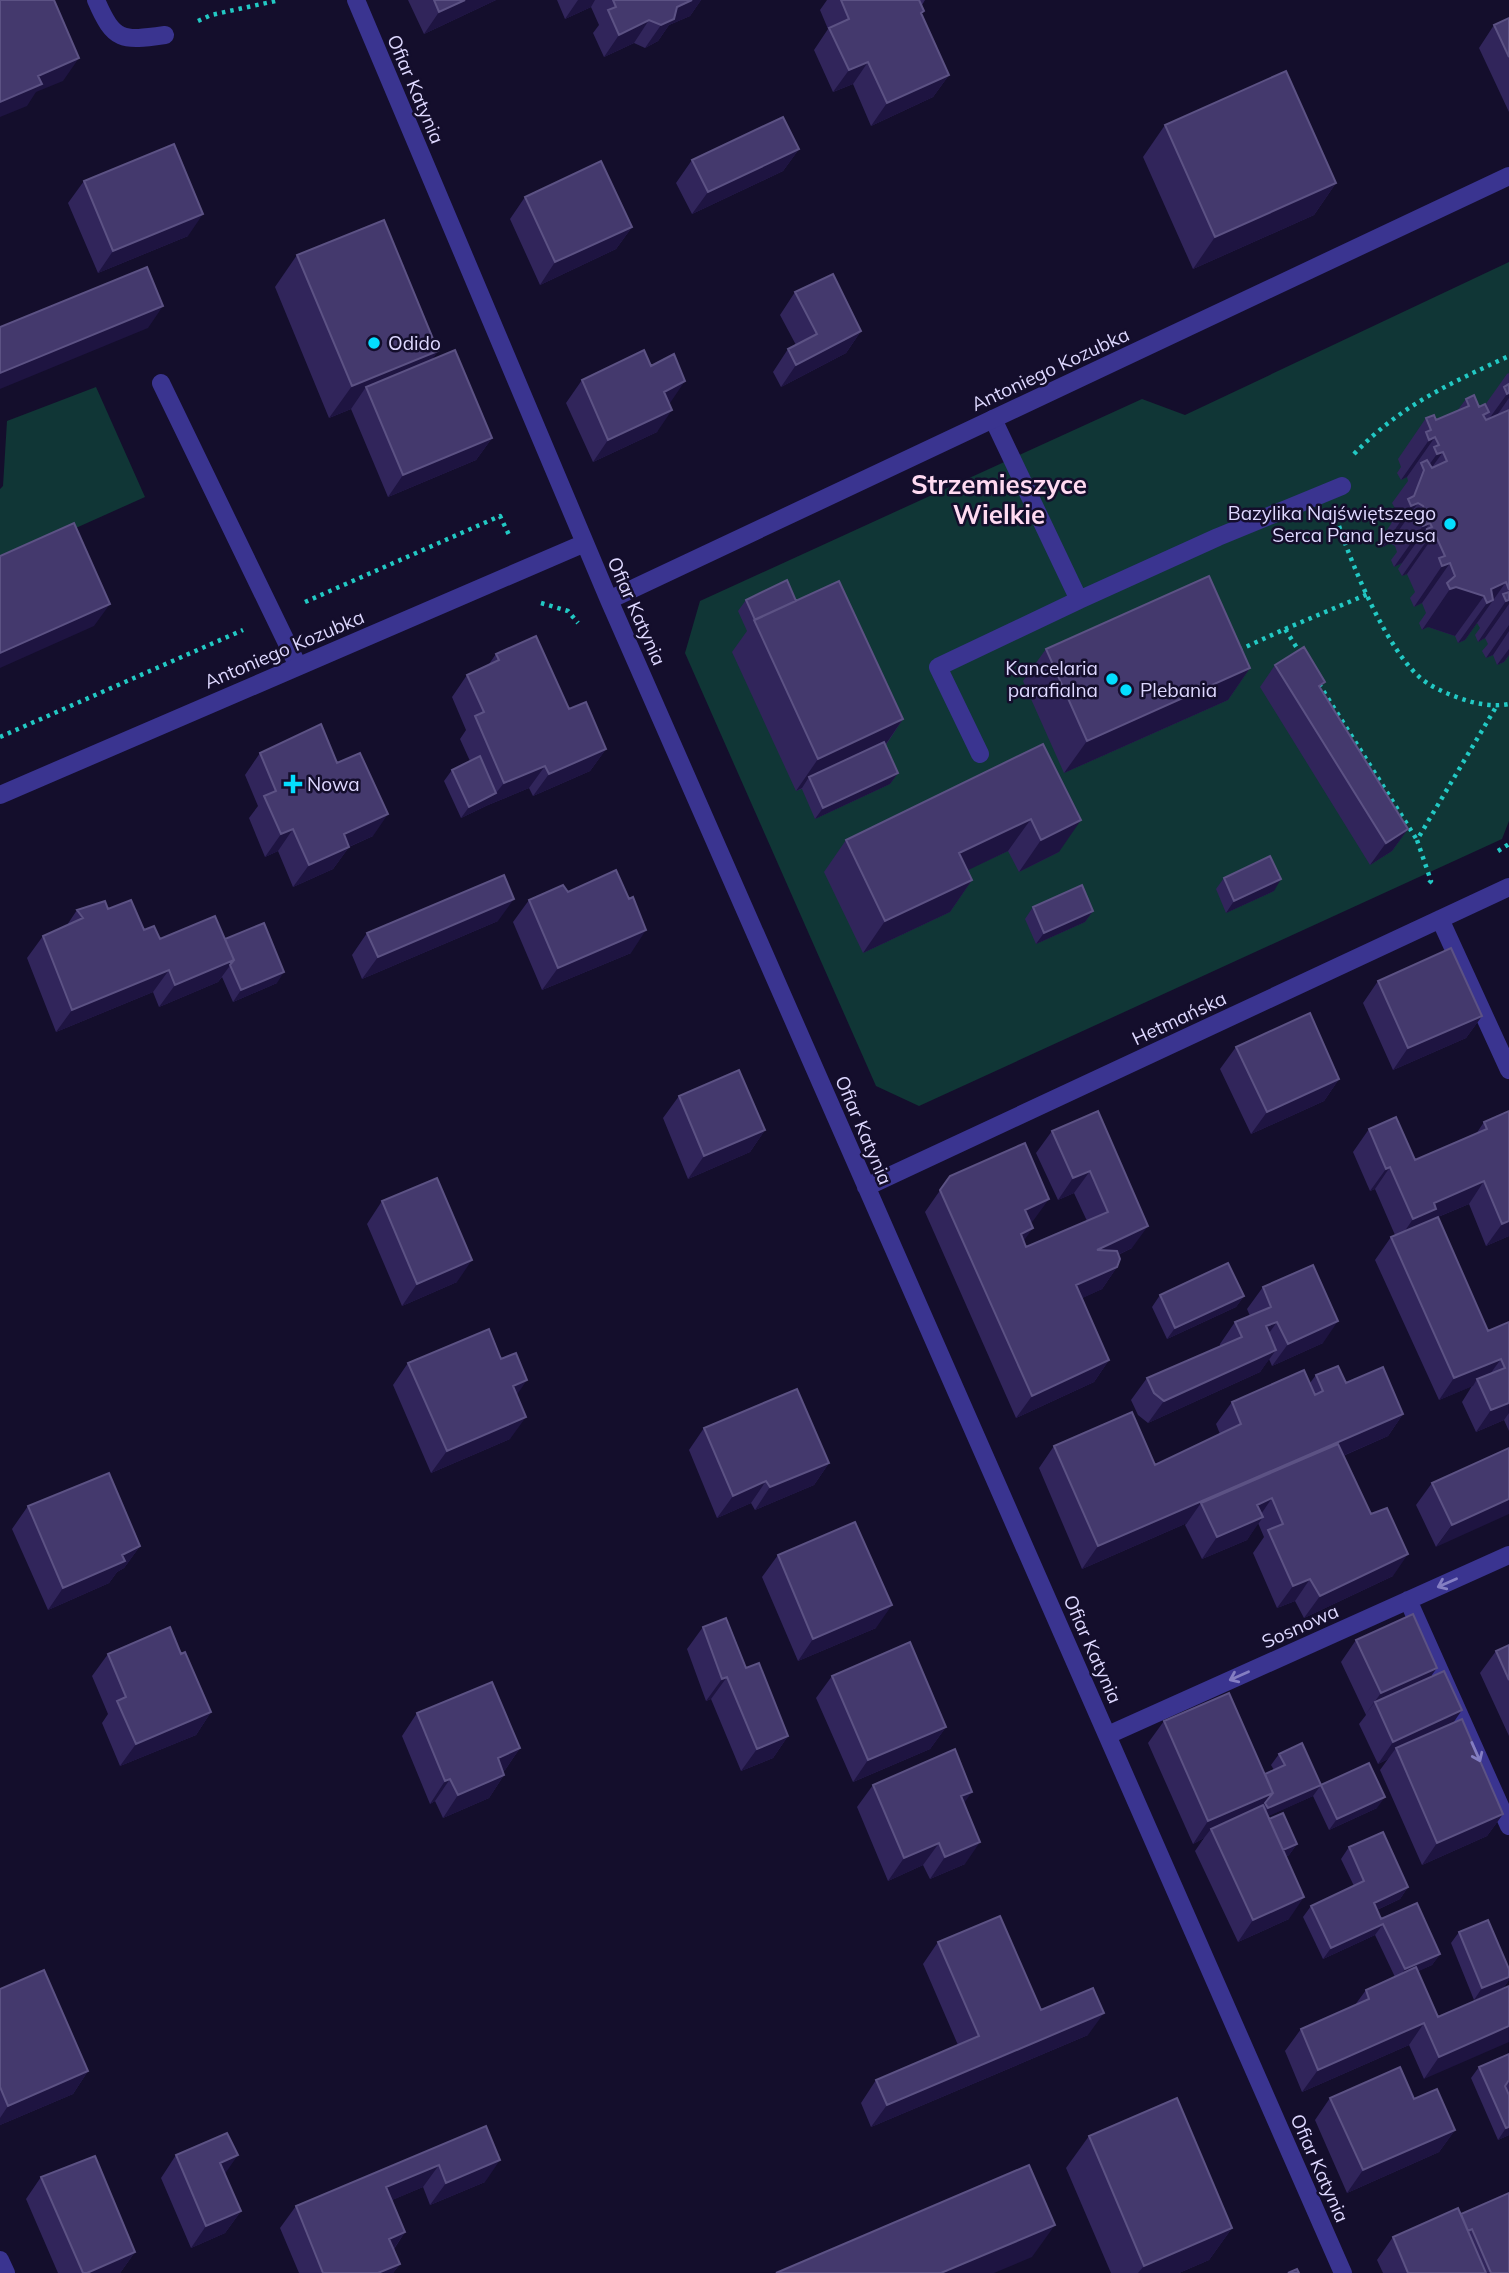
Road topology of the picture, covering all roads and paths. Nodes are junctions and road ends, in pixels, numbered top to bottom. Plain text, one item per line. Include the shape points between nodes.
1 (96, 0) edge
2 (280, 0) edge
3 (356, 0) edge
4 (165, 35) joint
5 (1509, 176) edge
6 (1509, 356) edge
7 (161, 383) dead end
8 (993, 419) junction
9 (1342, 486) junction
10 (585, 543) junction
11 (1368, 594) junction
12 (609, 600) junction
13 (1079, 600) junction
14 (1285, 629) junction
15 (1233, 653) edge
16 (1307, 664) edge
17 (298, 666) junction
18 (1314, 676) edge
19 (1509, 704) edge
20 (1496, 707) junction
21 (981, 754) dead end
22 (0, 795) edge
23 (1417, 840) junction
24 (1419, 887) dead end
25 (1509, 887) edge
26 (1440, 919) junction
27 (1509, 1070) edge
28 (866, 1187) junction
29 (1509, 1555) edge
30 (1408, 1600) junction
31 (1108, 1735) junction
32 (1509, 1826) edge
33 (0, 2260) edge
34 (6, 2273) edge
35 (1343, 2273) edge

1 - 4 street via 107,26 118,36
2 - 4 path via 211,15
3 - 10 street, Ofiar Katynia
5 - 8 street, Antoniego Kozubka
6 - 9 path via 1423,396 1379,427 1354,454
7 - 17 street
8 - 12 street, Antoniego Kozubka
8 - 13 street
9 - 11 path via 1339,525
9 - 13 street
10 - 12 street, Ofiar Katynia
10 - 17 street, Antoniego Kozubka
11 - 14 path
11 - 20 path via 1394,647 1422,680 1439,691
12 - 28 street, Ofiar Katynia
13 - 21 street via 938,667
14 - 15 path
14 - 16 path
17 - 22 street, Antoniego Kozubka
18 - 23 path
19 - 20 path
20 - 23 path
23 - 24 path via 1431,881
25 - 26 street, Hetmańska
26 - 27 street
26 - 28 street, Hetmańska
28 - 31 street, Ofiar Katynia
29 -> 30 street, Sosnowa
30 -> 31 street, Sosnowa
30 -> 32 street
31 - 35 street, Ofiar Katynia
33 - 34 street

